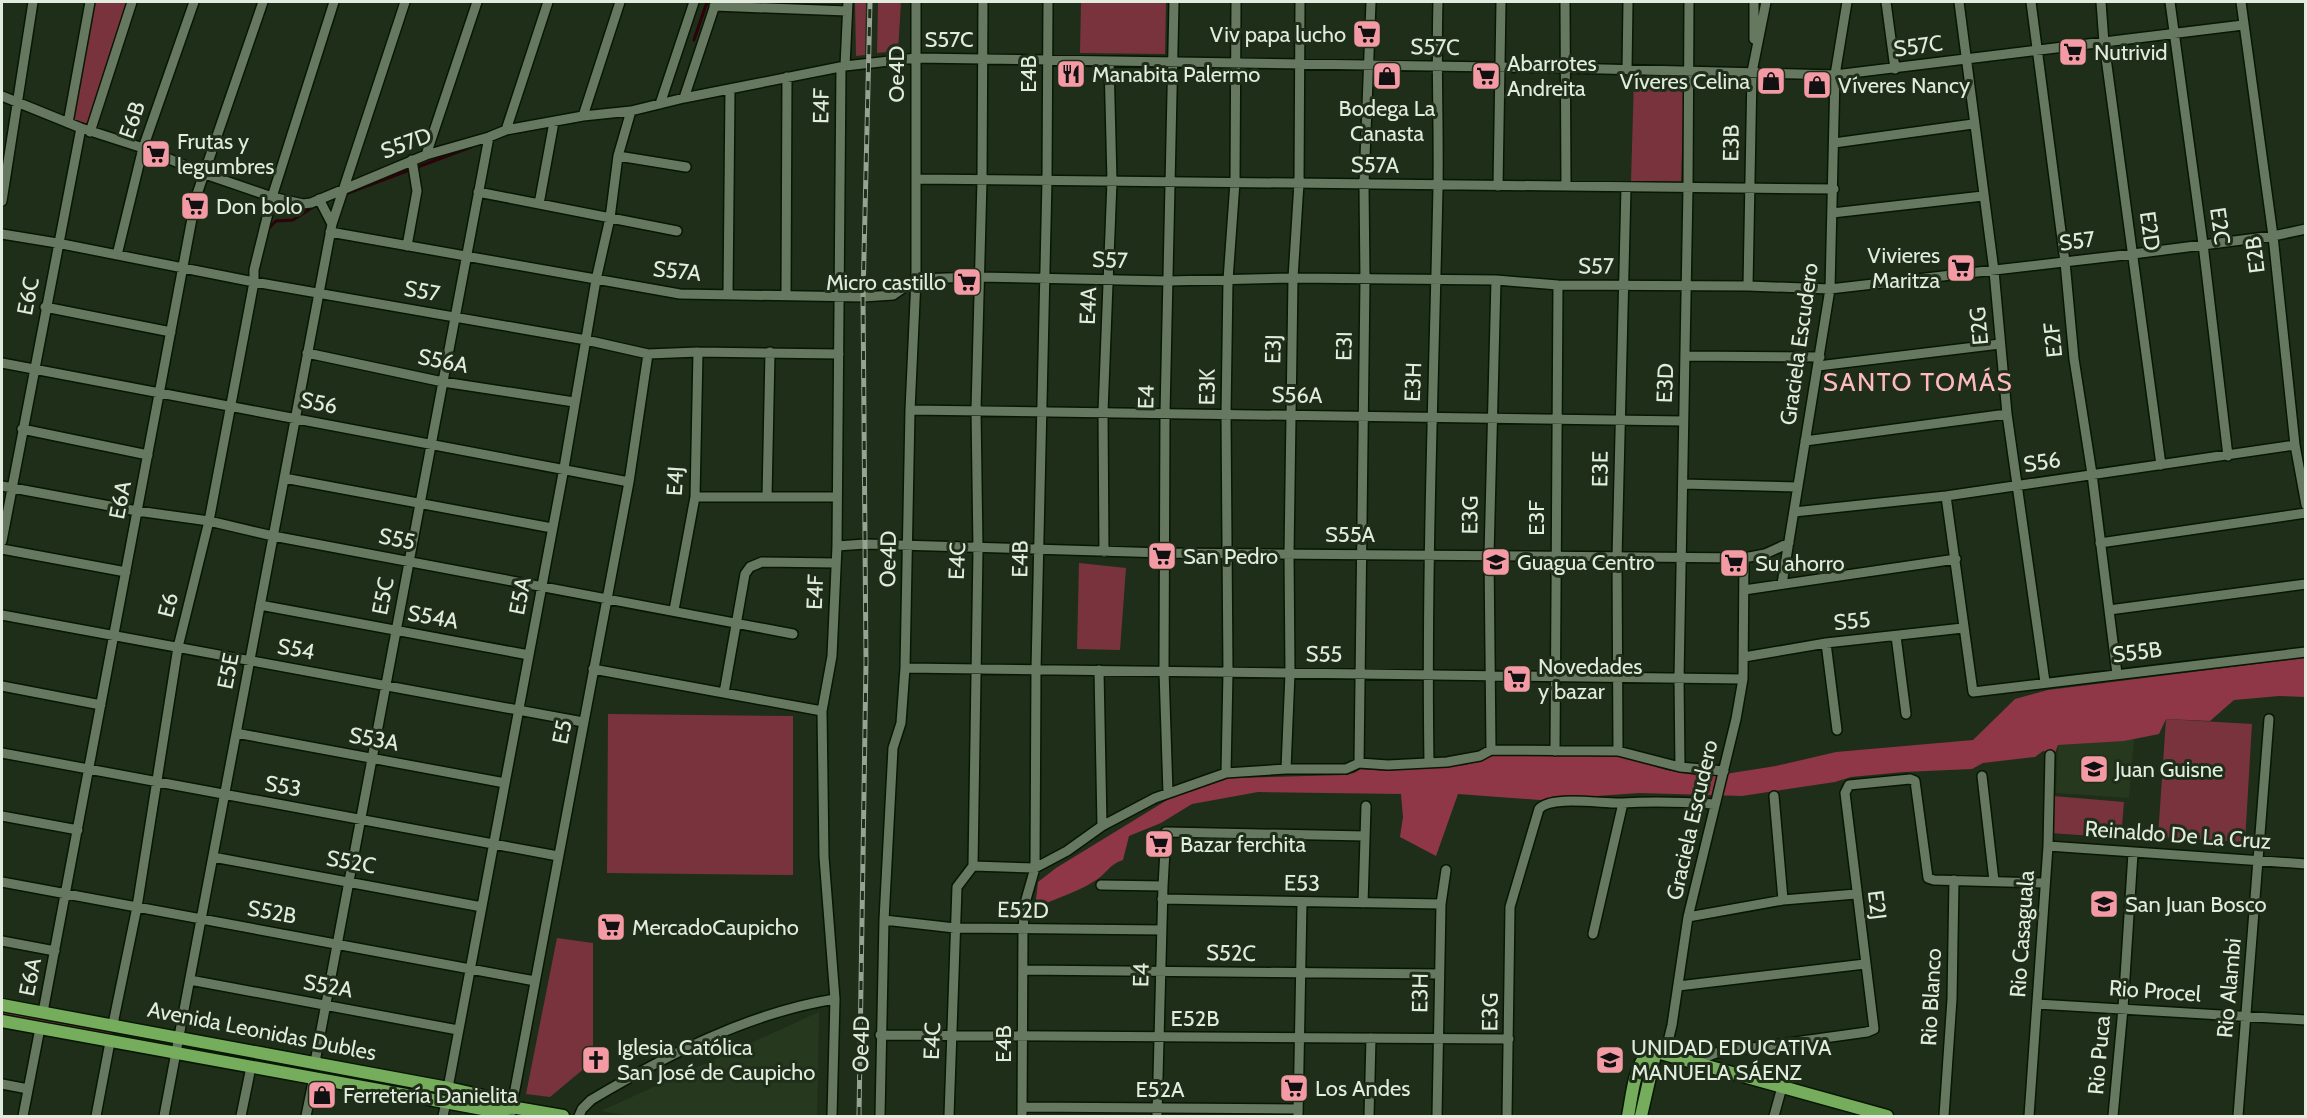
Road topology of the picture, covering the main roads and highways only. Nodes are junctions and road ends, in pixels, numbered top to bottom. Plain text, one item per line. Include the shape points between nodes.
1 (2, 1005) edge
2 (2, 1021) edge
3 (1659, 1053) junction
4 (511, 1112) edge
5 (563, 1116) edge
6 (1628, 1116) edge
7 (1641, 1116) edge
8 (1881, 1116) edge

1 - 4 main road, Avenida Leonidas Dubles via 448,1088 501,1100
2 - 4 main road, Avenida Leonidas Dubles
3 - 6 main road via 1645,1055 1640,1064
3 - 7 main road
3 - 8 main road
4 - 5 main road, Avenida Leonidas Dubles

